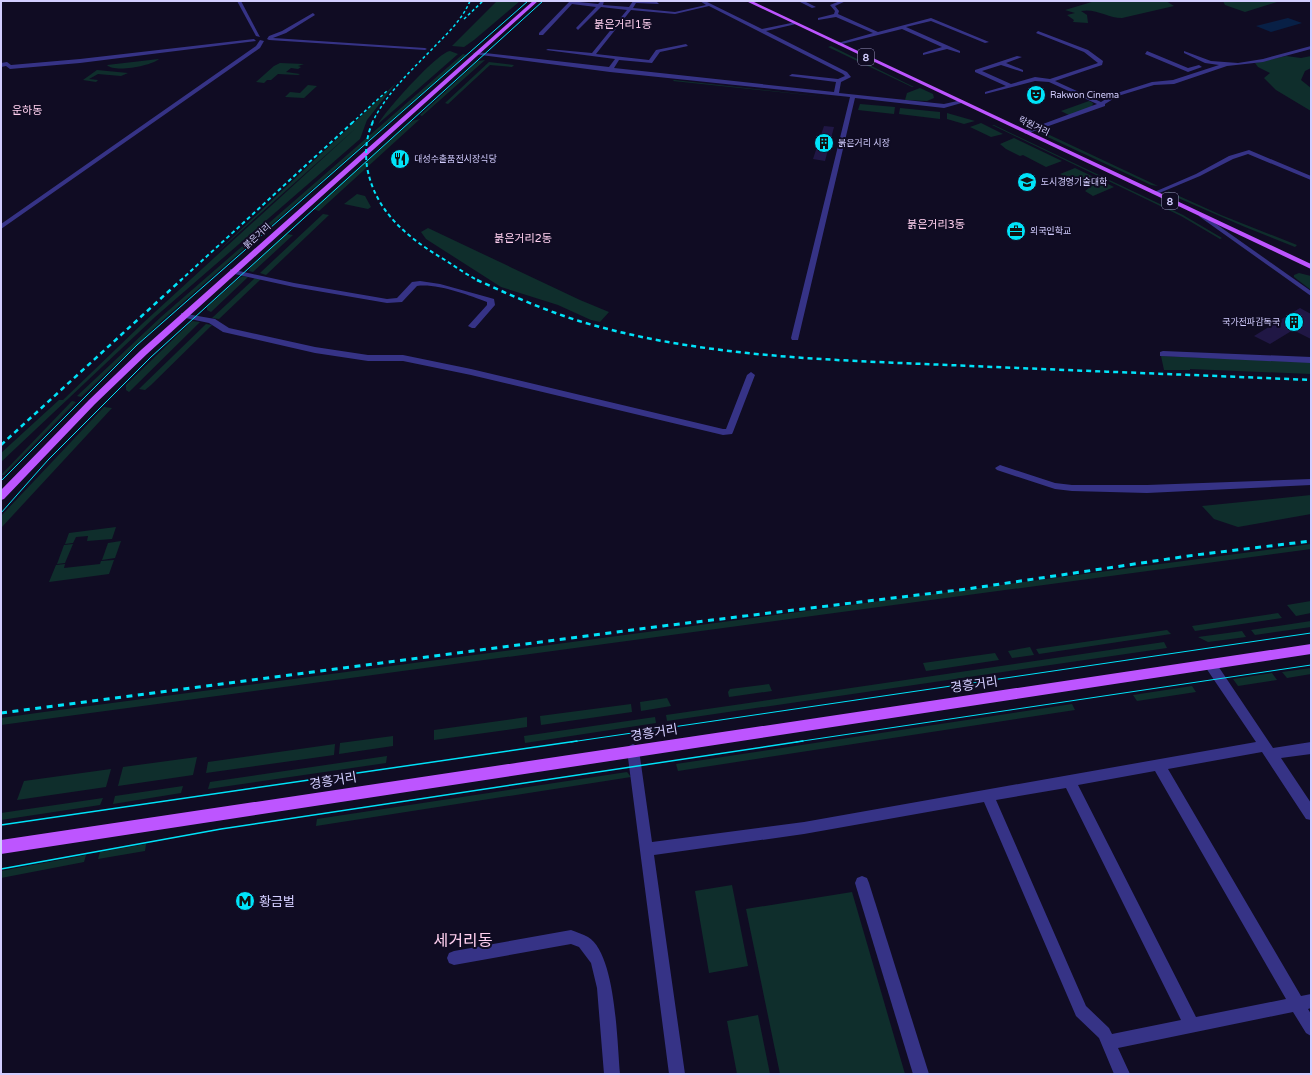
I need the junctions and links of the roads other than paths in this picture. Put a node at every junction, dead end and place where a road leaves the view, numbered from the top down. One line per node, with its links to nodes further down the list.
1 (239, 1): 27 (street)
2 (536, 1): 38 (main road, 붉은거리)
3 (604, 1): 13 (street)
4 (702, 1): 12 (street)
5 (748, 1): 19 (main road, 락원거리 / 8)
6 (800, 1): 14 (street)
7 (844, 1): 10 (street)
8 (572, 2): 13 (street); 24 (street)
9 (635, 2): 11 (street); 15 (street)
10 (835, 2): 17 (street)
11 (658, 4)
12 (710, 5): 15 (street); 22 (street)
13 (599, 6): 15 (street); 21 (street)
14 (814, 7)
15 (629, 9): 40 (street)
16 (313, 14): 26 (street)
17 (836, 15): 18 (street); 25 (street)
18 (820, 19)
19 (794, 22): 22 (street); 30 (main road, 락원거리 / 8)
20 (902, 27): 25 (street); 28 (street); 32 (street)
21 (578, 29)
22 (761, 31): 50 (street)
23 (1038, 32): 51 (street)
24 (541, 34)
25 (879, 34): 30 (street)
26 (270, 38): 27 (street); 33 (street)
27 (258, 39): 45 (street); 62 (street)
28 (987, 42)
29 (686, 44): 42 (street)
30 (840, 44): 56 (main road, 락원거리 / 8)
31 (1311, 47): 46 (street)
32 (947, 48): 35 (street); 39 (street)
33 (425, 49)
34 (548, 50): 40 (street)
35 (958, 52)
36 (1186, 52): 44 (street)
37 (1147, 53): 44 (street)
38 (476, 54): 47 (street); 64 (main road, 붉은거리)
39 (925, 54)
40 (593, 55): 42 (street)
41 (1019, 57): 43 (street)
42 (618, 58): 47 (street)
43 (1002, 62): 48 (street); 52 (street)
44 (1212, 63): 46 (street)
45 (1, 65)
46 (1225, 65): 57 (street)
47 (610, 70): 54 (street)
48 (1021, 71)
49 (792, 76): 50 (street)
50 (839, 81): 54 (street)
51 (1050, 81): 52 (street); 57 (street)
52 (1009, 85): 53 (street)
53 (987, 93)
54 (836, 95): 55 (street)
55 (853, 97): 56 (street); 68 (street)
56 (962, 102): 58 (main road, 락원거리 / 8)
57 (1103, 105): 58 (street)
58 (1026, 132): 60 (main road, 락원거리 / 8)
59 (1311, 178): 60 (street)
60 (1155, 193): 61 (main road, 락원거리 / 8)
61 (1202, 216): 63 (main road, 락원거리 / 8); 65 (street)
62 (1, 226)
63 (1311, 267)
64 (233, 271): 66 (main road, 붉은거리); 67 (street)
65 (1311, 294)
66 (184, 315): 71 (street); 74 (main road, 붉은거리)
67 (472, 326)
68 (795, 338)
69 (1163, 354): 70 (street)
70 (1311, 360)
71 (752, 375)
72 (1000, 468): 73 (street)
73 (1311, 482)
74 (1, 496)
75 (1311, 649): 76 (main road, 경흥거리)
76 (1210, 664): 78 (main road, 경흥거리); 79 (street)
77 (1311, 748): 79 (street)
78 (633, 750): 84 (main road, 경흥거리); 85 (street)
79 (1267, 750): 80 (street); 83 (street)
80 (1158, 764): 81 (street); 88 (street)
81 (1069, 781): 82 (street); 89 (street)
82 (987, 795): 85 (street); 91 (street)
83 (1311, 814)
84 (1, 847)
85 (646, 849): 93 (street)
86 (862, 883): 94 (street)
87 (454, 958): 92 (street)
88 (1304, 1003): 89 (street); 90 (street)
89 (1192, 1025): 91 (street)
90 (1311, 1028)
91 (1108, 1042): 95 (street)
92 (612, 1074)
93 (677, 1074)
94 (921, 1074)
95 (1122, 1074)

